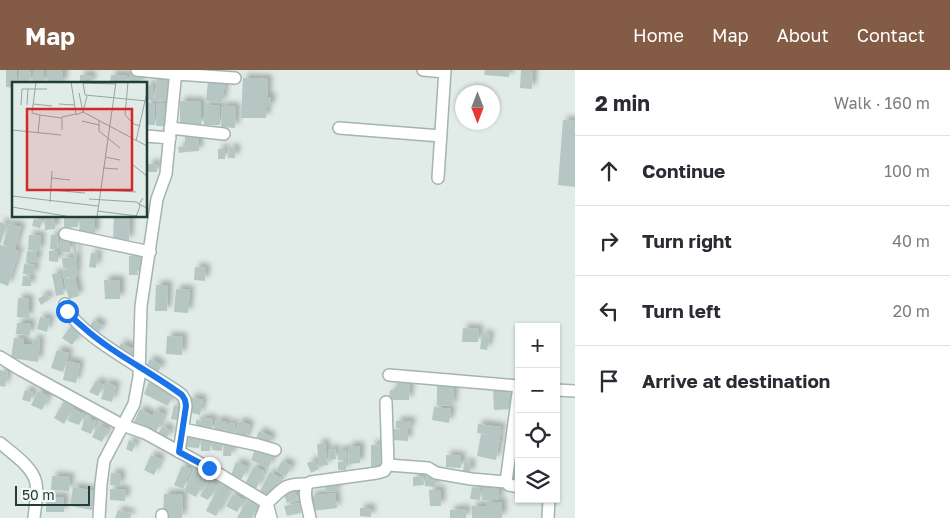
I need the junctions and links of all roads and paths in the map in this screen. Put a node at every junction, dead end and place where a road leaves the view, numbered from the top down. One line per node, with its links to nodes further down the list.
1 (137, 70): 4 (street)
2 (423, 70): 3 (street)
3 (445, 71): 10 (street)
4 (176, 72): 5 (street); 7 (street)
5 (235, 78)
6 (339, 128): 10 (street)
7 (170, 133): 8 (street); 9 (street); 13 (street)
8 (224, 134)
9 (148, 136)
10 (441, 136): 11 (street)
11 (438, 178)
12 (148, 194): 13 (street)
13 (159, 195): 15 (street)
14 (65, 234): 15 (street)
15 (150, 252): 18 (street)
16 (65, 304): 18 (street)
17 (0, 357): 25 (street)
18 (139, 367): 25 (street); 26 (street)
19 (389, 374): 20 (street)
20 (515, 386)
21 (560, 390): 22 (street)
22 (575, 391)
23 (386, 402): 30 (street)
24 (515, 413): 31 (street)
25 (122, 425): 29 (street); 37 (street)
26 (182, 428): 28 (street); 29 (street)
27 (0, 442): 36 (street)
28 (275, 450)
29 (179, 452): 34 (street)
30 (388, 465): 31 (street); 32 (street)
31 (506, 482): 33 (street)
32 (307, 484): 34 (street); 40 (street)
33 (515, 486)
34 (267, 503): 38 (street); 39 (street)
35 (549, 503): 41 (street)
36 (34, 518)
37 (99, 518)
38 (261, 518)
39 (271, 518)
40 (310, 518)
41 (548, 518)

